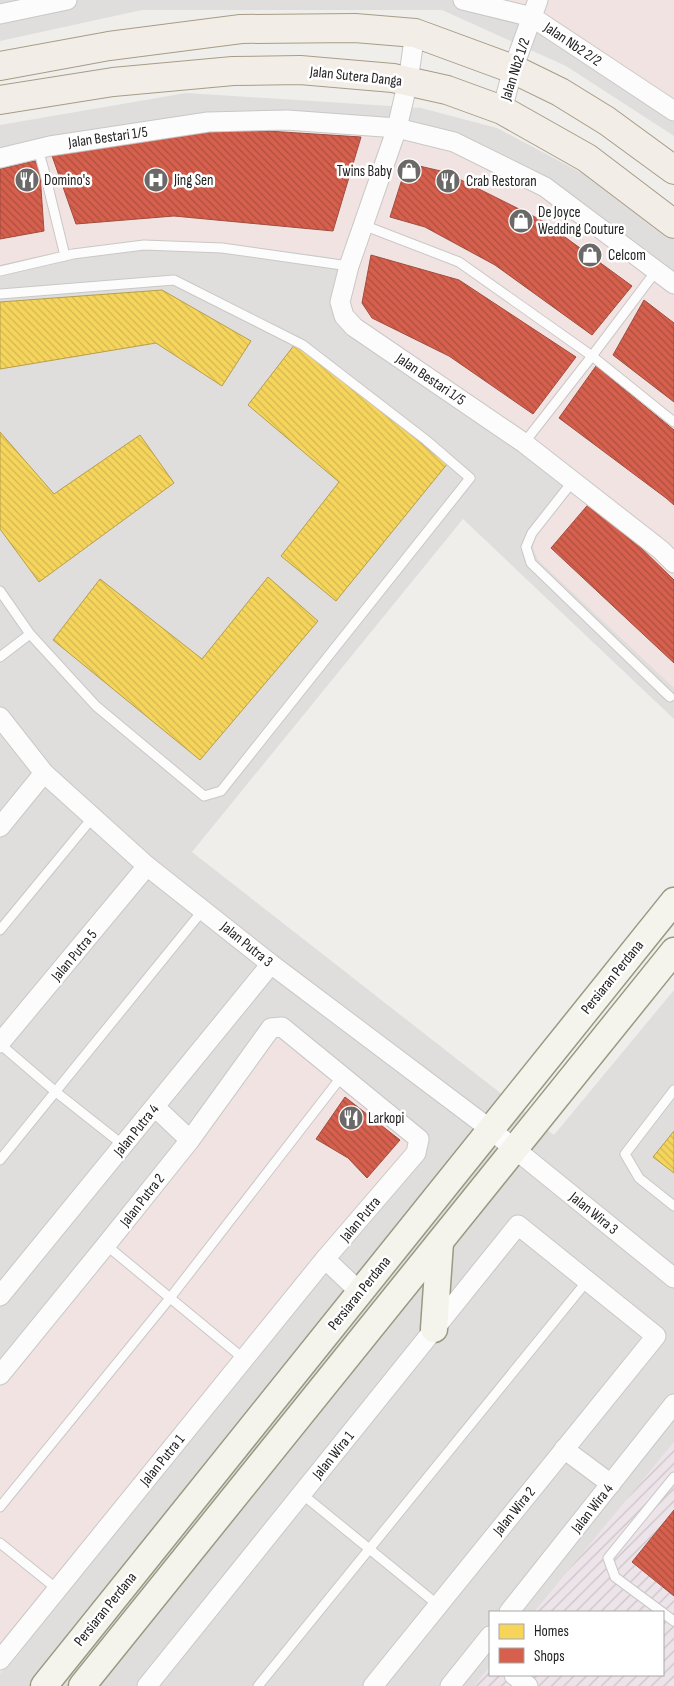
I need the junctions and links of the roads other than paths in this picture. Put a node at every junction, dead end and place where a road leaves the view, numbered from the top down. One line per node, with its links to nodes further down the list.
1 (463, 0): 3 (street, Jalan Nb2 2/2)
2 (59, 1): 4 (street)
3 (535, 8): 7 (street, Jalan Nb2 1/2); 11 (street, Jalan Nb2 2/2)
4 (0, 14)
5 (415, 33): 6 (main road); 7 (main road); 8 (street)
6 (0, 66)
7 (514, 69): 10 (street, Jalan Nb2 1/2); 15 (main road)
8 (408, 81): 9 (main road, Jalan Sutera Danga); 10 (main road, Jalan Sutera Danga); 12 (street)
9 (0, 100)
10 (502, 110): 16 (main road, Jalan Sutera Danga)
11 (674, 111)
12 (397, 128): 13 (street, Jalan Bestari 1/5); 17 (street, Jalan Bestari 1/5); 21 (street, Jalan Bestari 1/5)
13 (38, 149): 14 (street, Jalan Bestari 1/5); 18 (lane)
14 (0, 158)
15 (674, 169)
16 (674, 224)
17 (363, 226): 19 (street, Jalan Bestari 1/5); 24 (lane)
18 (65, 256): 19 (lane); 20 (lane)
19 (349, 266): 26 (street, Jalan Bestari 1/5)
20 (0, 271)
21 (656, 271): 22 (street, Jalan Bestari 1/5); 24 (lane)
22 (674, 284)
23 (0, 294): 30 (lane)
24 (592, 356): 25 (lane); 26 (lane)
25 (674, 422)
26 (524, 443): 27 (street, Jalan Bestari 1/5)
27 (573, 482): 28 (street, Jalan Bestari 1/5); 32 (lane)
28 (674, 563)
29 (0, 591): 30 (lane)
30 (30, 634): 31 (lane)
31 (0, 657)
32 (670, 696)
33 (0, 717): 34 (street, Jalan Putra 3)
34 (44, 773): 35 (street, Jalan Putra 3); 36 (street)
35 (93, 817): 37 (street, Jalan Putra 3); 40 (lane)
36 (0, 826)
37 (148, 866): 39 (street, Jalan Putra 3); 43 (street, Jalan Putra 5)
38 (674, 900): 48 (main road, Persiaran Perdana)
39 (204, 910): 42 (street, Jalan Putra 3); 46 (lane)
40 (0, 930)
41 (674, 951): 51 (main road, Persiaran Perdana)
42 (271, 964): 47 (street, Jalan Putra 4); 48 (street, Jalan Putra 3)
43 (0, 1044): 46 (lane)
44 (342, 1076): 49 (street, Jalan Putra 2); 56 (street, Jalan Putra); 61 (lane)
45 (674, 1090): 53 (lane)
46 (56, 1092): 50 (lane); 52 (lane)
47 (155, 1106): 49 (street); 50 (street, Jalan Putra 4)
48 (490, 1129): 51 (street, Jalan Putra 3); 59 (main road, Persiaran Perdana)
49 (190, 1140): 55 (street, Jalan Putra 2)
50 (123, 1145): 60 (street, Jalan Putra 4)
51 (515, 1149): 54 (main road, Persiaran Perdana); 57 (street, Jalan Wira 3)
52 (0, 1160)
53 (674, 1206)
54 (440, 1242): 62 (main road); 81 (main road, Persiaran Perdana)
55 (106, 1245): 61 (lane); 64 (street, Jalan Putra 2)
56 (325, 1259): 59 (street); 63 (street, Jalan Putra 1)
57 (674, 1278)
58 (587, 1281): 62 (street, Jalan Wira 1); 66 (street, Jalan Wira 2); 72 (lane)
59 (360, 1292): 80 (main road, Persiaran Perdana)
60 (0, 1296)
61 (170, 1298): 63 (lane); 70 (lane)
62 (434, 1329): 69 (street, Jalan Wira 1)
63 (244, 1359): 73 (street, Jalan Putra 1)
64 (0, 1375)
65 (673, 1409): 68 (street, Jalan Wira 4)
66 (564, 1449): 68 (street); 74 (street, Jalan Wira 2)
67 (674, 1476): 76 (lane)
68 (611, 1484): 75 (street, Jalan Wira 4)
69 (302, 1494): 72 (lane); 82 (street, Jalan Wira 1)
70 (0, 1507)
71 (0, 1543): 73 (lane)
72 (369, 1549): 74 (lane); 83 (lane)
73 (57, 1589): 78 (street, Jalan Putra 1)
74 (438, 1605): 84 (street, Jalan Wira 2)
75 (510, 1611)
76 (661, 1611)
77 (487, 1646): 85 (street)
78 (0, 1660)
79 (515, 1676): 86 (street)
80 (44, 1686)
81 (82, 1686)
82 (147, 1686)
83 (258, 1686)
84 (373, 1686)
85 (450, 1686)
86 (528, 1686)

